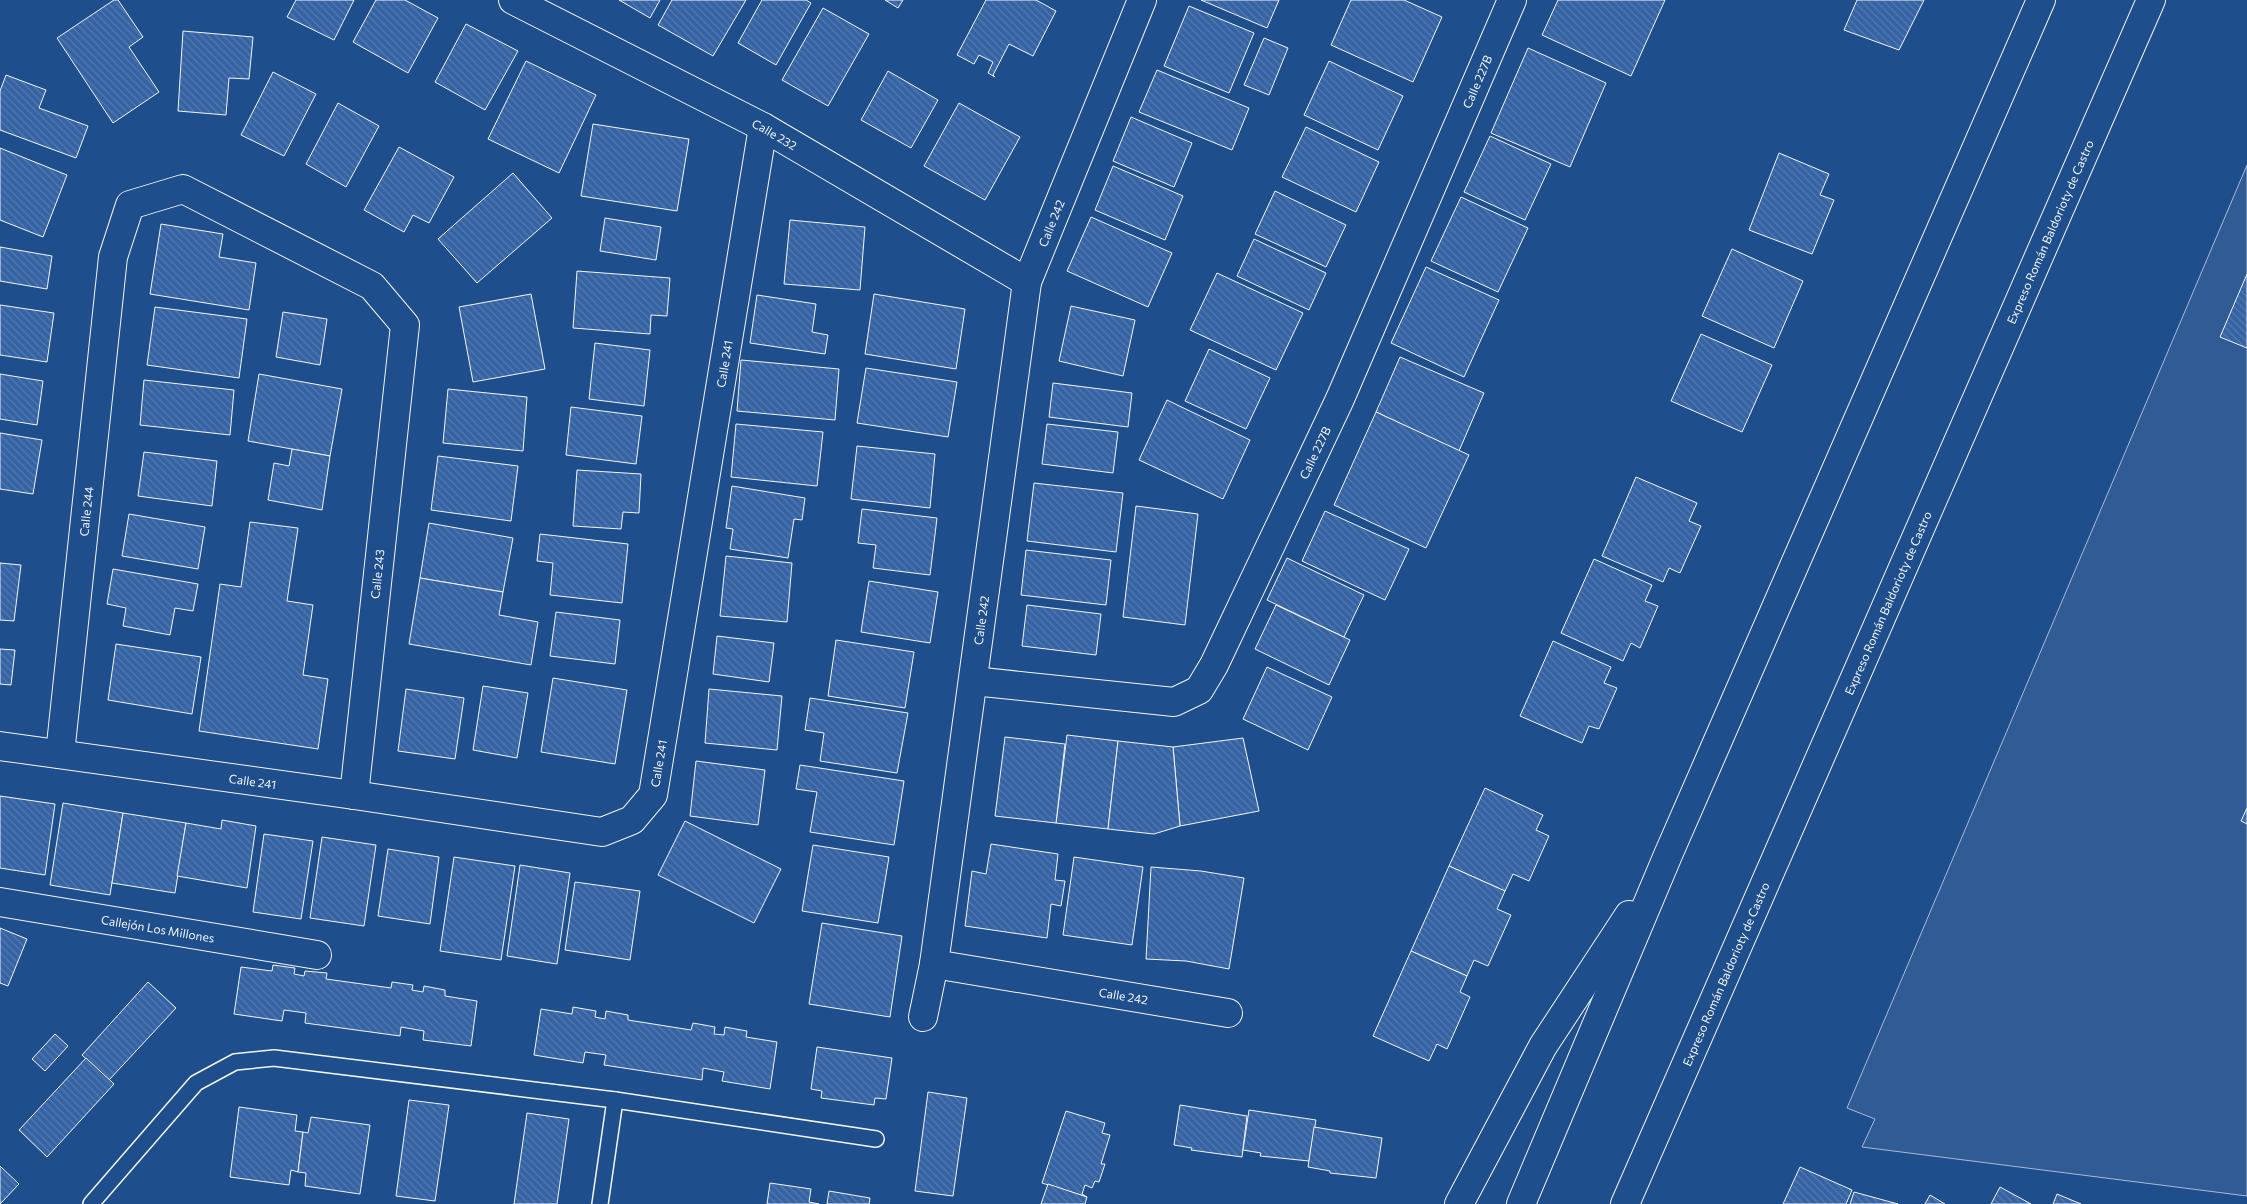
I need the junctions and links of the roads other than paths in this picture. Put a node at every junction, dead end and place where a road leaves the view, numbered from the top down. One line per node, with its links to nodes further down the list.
1 (513, 0): 6 (main road, Calle 232)
2 (1142, 0): 7 (main road, Calle 242)
3 (1512, 0): 9 (main road, Calle 227B)
4 (2041, 0): 13 (main road)
5 (2150, 0): 25 (main road, Expreso Román Baldorioty de Castro)
6 (763, 127): 7 (main road, Calle 232); 12 (main road, Calle 241)
7 (1027, 282): 9 (main road, Calle 242)
8 (401, 353): 11 (main road, Calle 244); 12 (main road, Calle 243)
9 (973, 681): 16 (main road, Calle 242)
10 (0, 746): 11 (main road, Calle 241)
11 (60, 754): 12 (main road, Calle 241)
12 (354, 795)
13 (1668, 855): 23 (main road); 24 (main road)
14 (0, 902): 15 (main road, Callejón Los Millones)
15 (317, 955)
16 (934, 964): 17 (main road, Calle 242); 18 (main road)
17 (1228, 1013)
18 (923, 1017)
19 (615, 1100): 20 (lane); 21 (lane); 22 (lane)
20 (876, 1138)
21 (91, 1204)
22 (600, 1204)
23 (1459, 1204)
24 (1520, 1204)
25 (1625, 1204)

